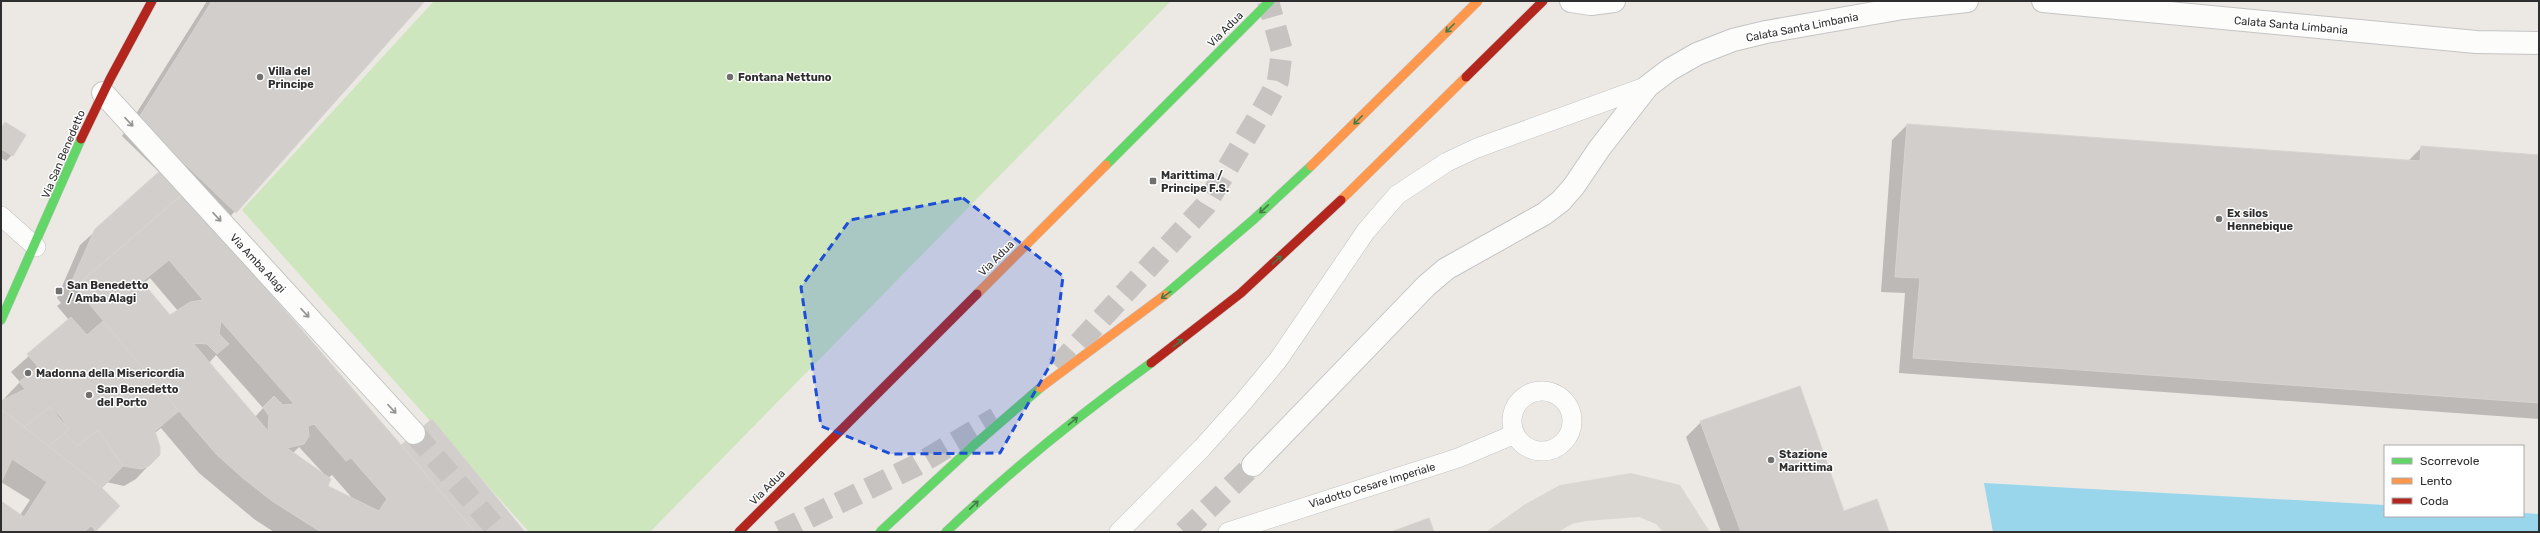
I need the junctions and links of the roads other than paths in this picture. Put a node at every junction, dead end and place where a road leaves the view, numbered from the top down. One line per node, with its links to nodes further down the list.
1 (152, 1): 11 (main road, Via San Benedetto)
2 (1270, 1): 18 (main road, Via Adua)
3 (1478, 1): 19 (main road, one-way to 19, bridge)
4 (1543, 1): 20 (main road, one-way to 4)
5 (1571, 1): 6 (street)
6 (1614, 1)
7 (1967, 1): 10 (street, Calata Santa Limbania)
8 (2043, 1): 9 (street, Calata Santa Limbania)
9 (2539, 43)
10 (1648, 86): 17 (street, Calata Santa Limbania); 21 (lane)
11 (102, 93): 13 (main road, Via San Benedetto); 15 (street, Via Amba Alagi, one-way to 15)
12 (1, 216): 13 (lane)
13 (36, 247): 14 (main road, Via San Benedetto)
14 (1, 320)
15 (414, 433)
16 (1515, 434): 16 (lane); 22 (lane, Viadotto Cesare Imperiale)
17 (1253, 465)
18 (739, 532)
19 (880, 532)
20 (946, 532)
21 (1119, 532)
22 (1228, 532)

